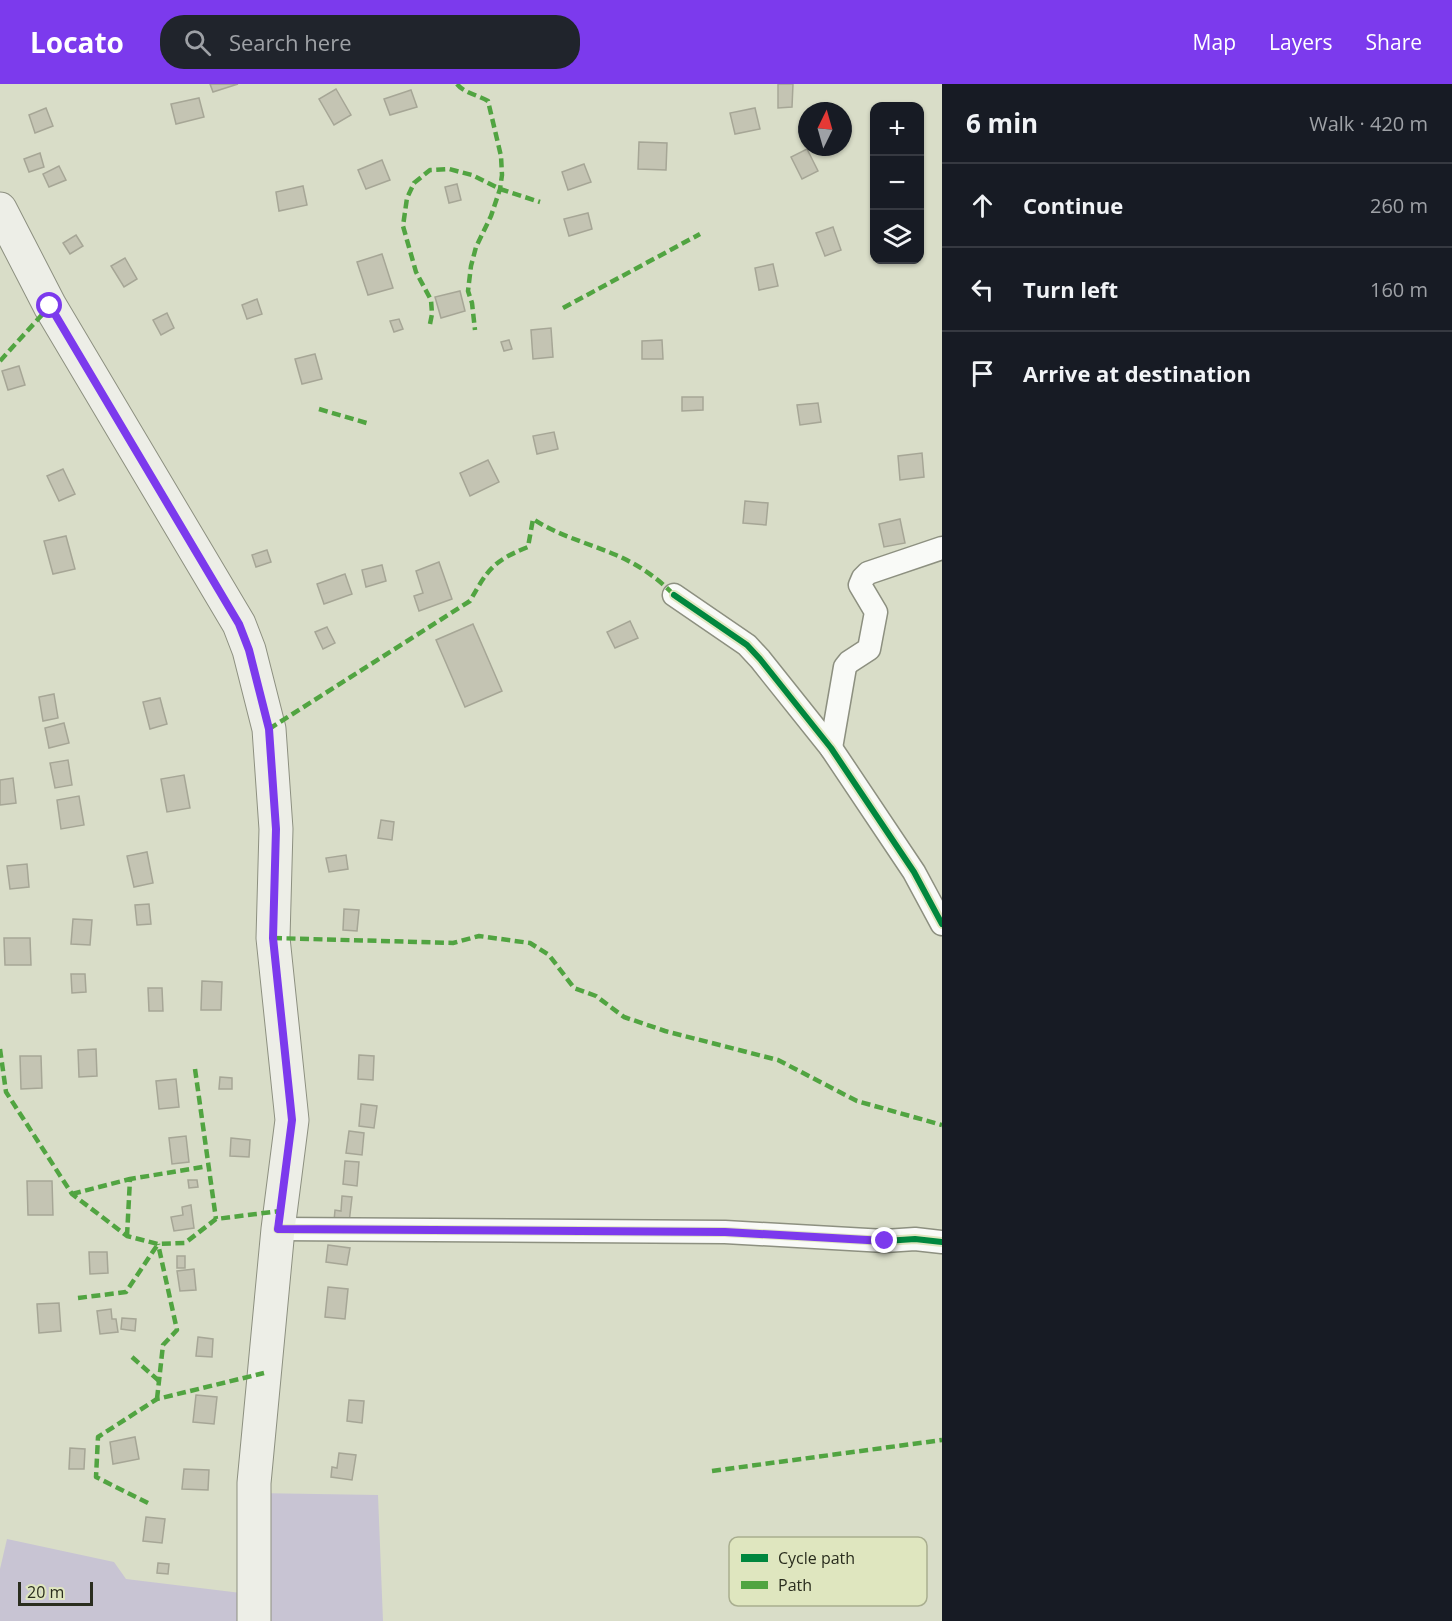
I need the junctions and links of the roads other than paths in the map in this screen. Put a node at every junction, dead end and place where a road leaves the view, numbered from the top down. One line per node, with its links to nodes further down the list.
1 (0, 210): 6 (main road)
2 (942, 548): 4 (street)
3 (674, 595): 4 (street)
4 (831, 748): 5 (street)
5 (942, 924)
6 (278, 1229): 7 (street); 8 (main road)
7 (942, 1242)
8 (254, 1621)

